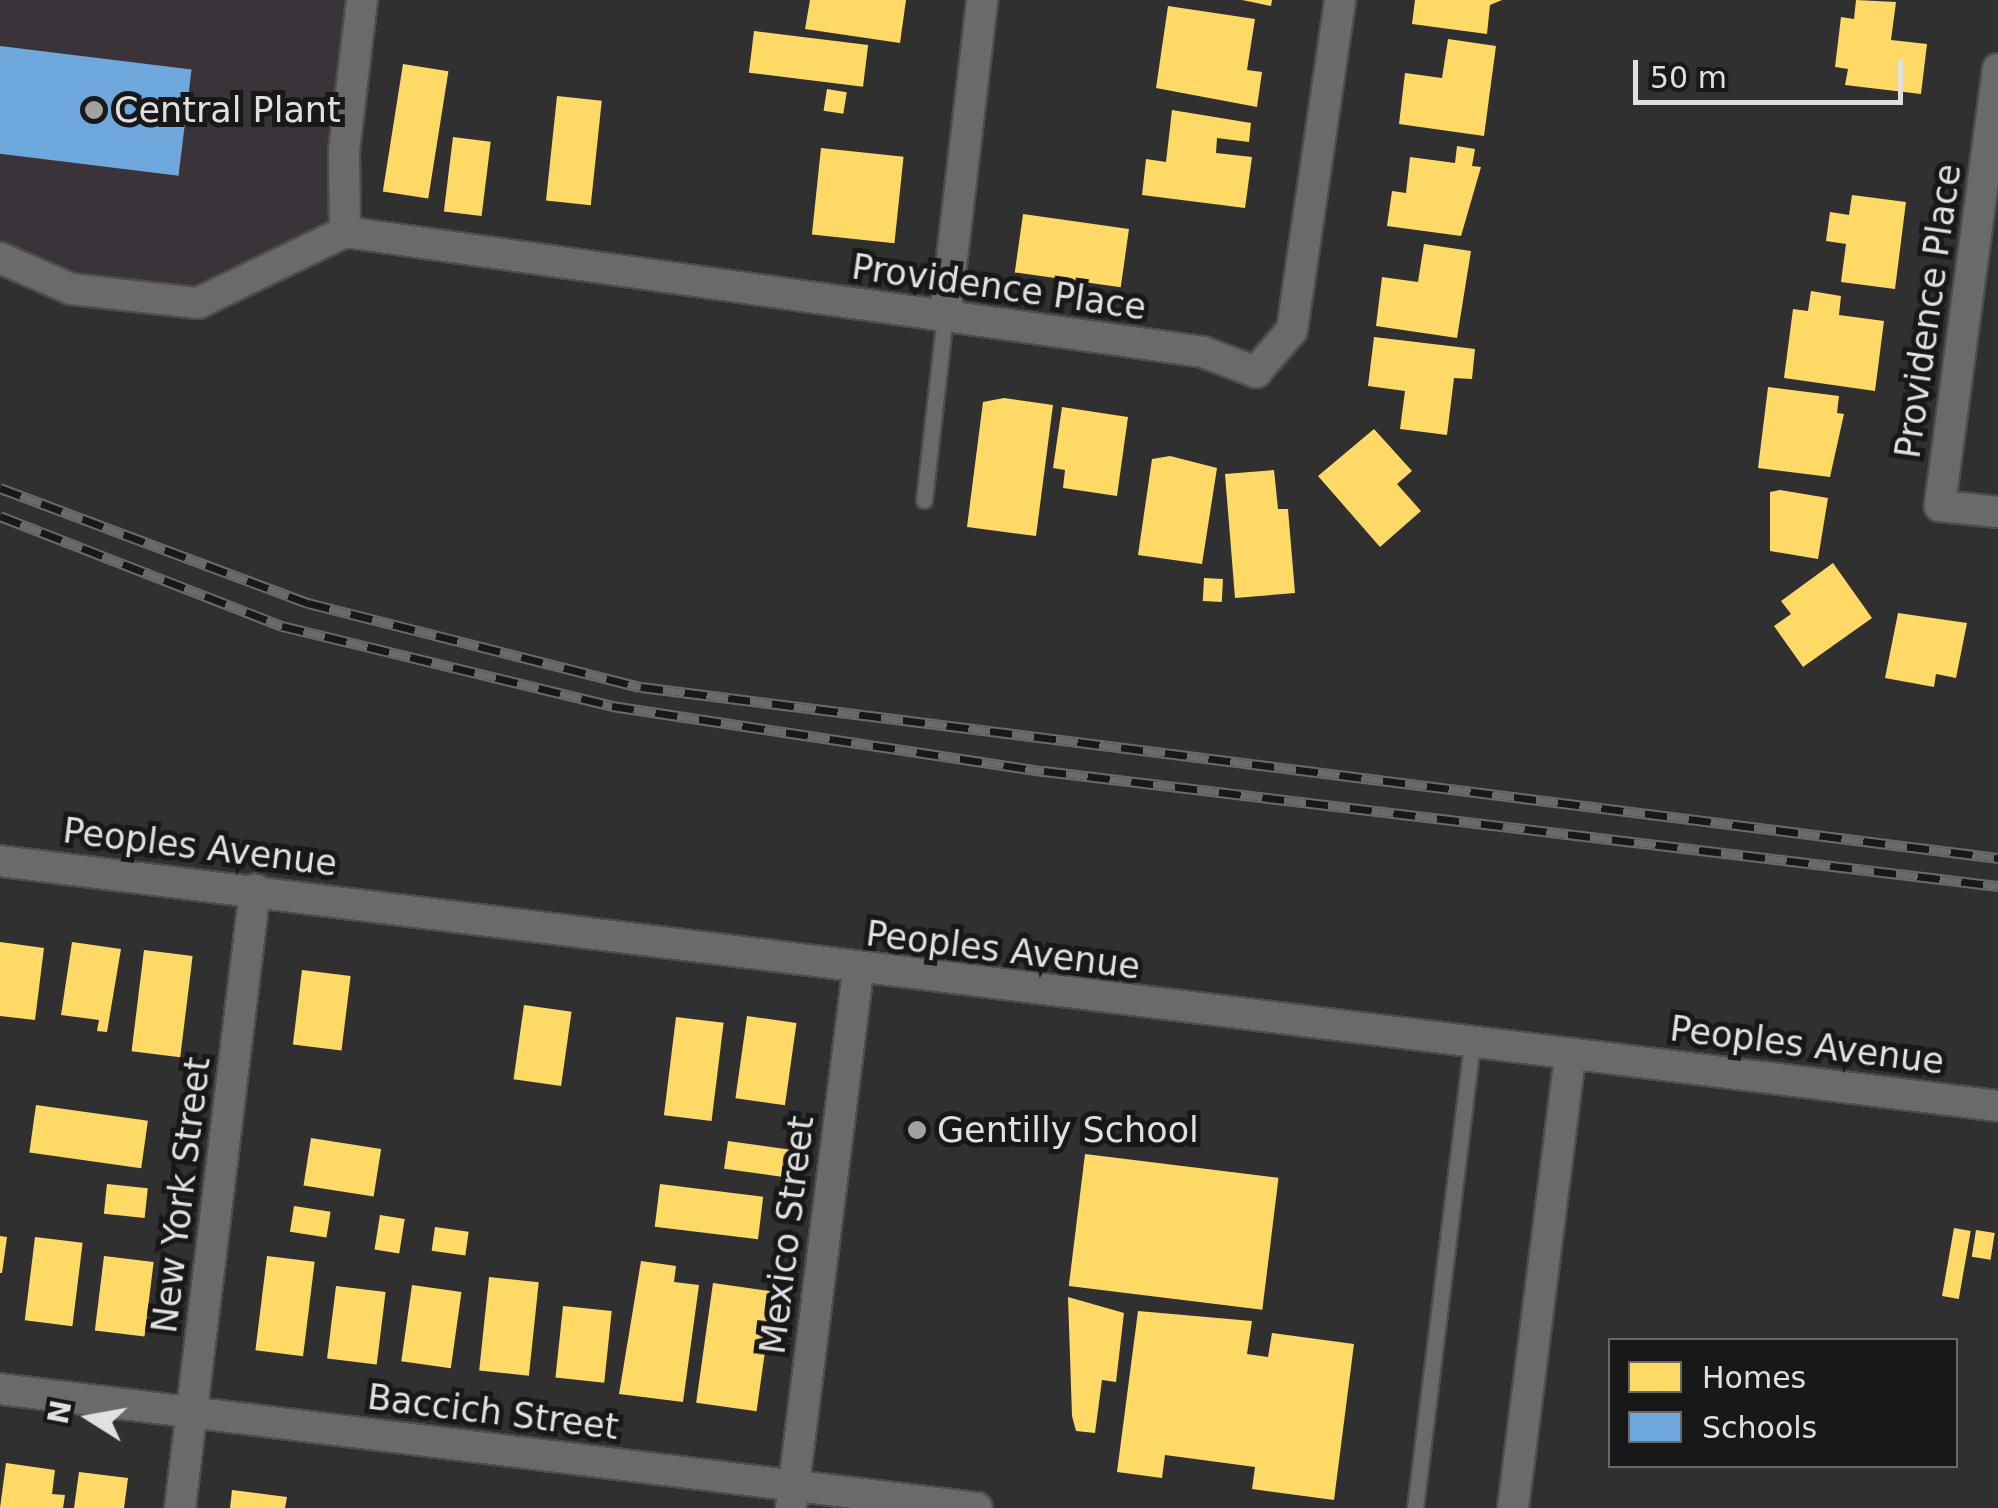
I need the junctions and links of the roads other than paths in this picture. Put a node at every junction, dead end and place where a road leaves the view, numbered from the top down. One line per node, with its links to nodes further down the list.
1 (362, 0): 5 (street)
2 (982, 0): 7 (street)
3 (1340, 0): 7 (street, Providence Place)
4 (1998, 68): 9 (street, Providence Place)
5 (345, 232): 6 (street); 7 (street, Providence Place)
6 (0, 258)
7 (945, 317): 8 (lane)
8 (924, 500)
9 (1998, 512)
10 (0, 860): 11 (street, Peoples Avenue)
11 (255, 890): 12 (street, Peoples Avenue); 17 (street, New York Street)
12 (858, 971): 13 (street, Peoples Avenue); 18 (street, Mexico Street)
13 (1472, 1043): 14 (street, Peoples Avenue); 21 (lane)
14 (1570, 1054): 15 (street, Peoples Avenue); 22 (street)
15 (1998, 1106)
16 (0, 1389): 17 (street, Baccich Street)
17 (193, 1414): 18 (street, Baccich Street); 19 (street, New York Street)
18 (792, 1497): 20 (street, Baccich Street)
19 (180, 1508)
20 (977, 1508)
21 (1414, 1508)
22 (1513, 1508)

